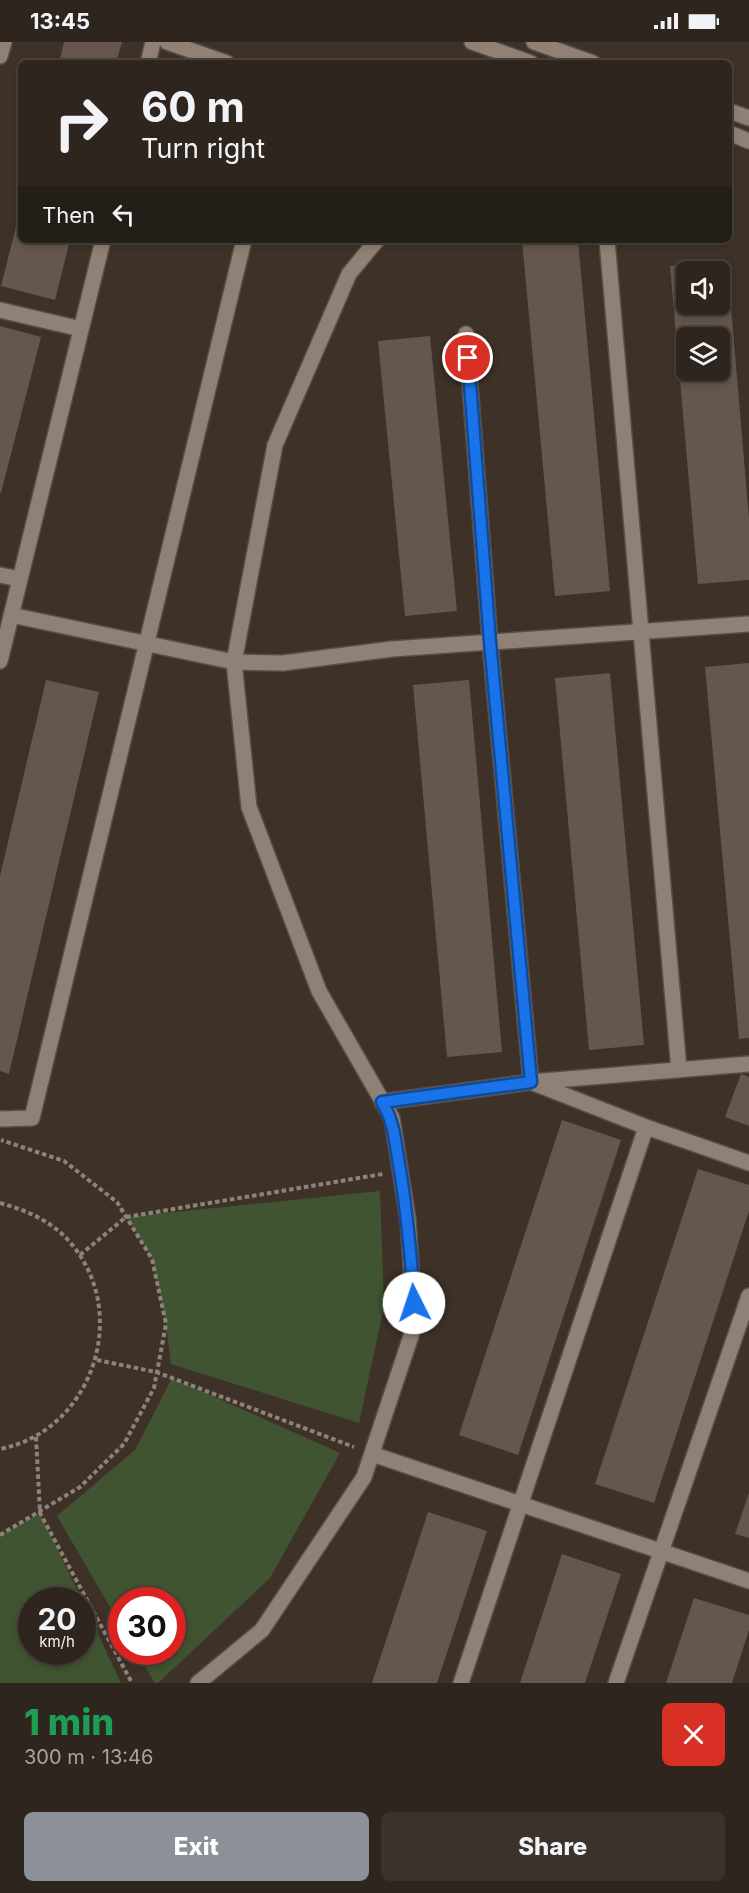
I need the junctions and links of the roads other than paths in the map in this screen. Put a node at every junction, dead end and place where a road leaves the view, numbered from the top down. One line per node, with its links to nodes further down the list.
1 (4, 42): 6 (street)
2 (153, 42): 7 (street)
3 (167, 42): 8 (street)
4 (472, 42): 9 (street)
5 (536, 43): 10 (street); 11 (street)
6 (0, 56)
7 (149, 60)
8 (218, 60)
9 (521, 60)
10 (527, 60)
11 (584, 60)
12 (732, 112): 13 (street)
13 (749, 118)
14 (732, 134): 15 (street)
15 (749, 141)
16 (102, 243): 21 (street)
17 (243, 243): 29 (street)
18 (375, 243): 31 (street)
19 (607, 243): 27 (street)
20 (0, 310): 21 (street)
21 (81, 329): 24 (street)
22 (466, 334): 28 (street)
23 (0, 575): 24 (street)
24 (20, 579): 25 (street)
25 (11, 615): 29 (street); 30 (street)
26 (749, 624): 27 (street)
27 (642, 632): 28 (street); 33 (street)
28 (490, 642): 31 (street); 34 (street)
29 (145, 644): 31 (street); 36 (street)
30 (1, 654)
31 (234, 662): 35 (street)
32 (749, 1064): 33 (street)
33 (679, 1070): 34 (street)
34 (531, 1082): 35 (street); 37 (street)
35 (382, 1102): 40 (street)
36 (0, 1119)
37 (646, 1127): 38 (street); 41 (street)
38 (749, 1162)
39 (749, 1296): 42 (street)
40 (372, 1454): 41 (street); 44 (street)
41 (521, 1503): 42 (street); 45 (street)
42 (662, 1551): 43 (street); 46 (street)
43 (749, 1581)
44 (198, 1683)
45 (461, 1683)
46 (616, 1683)

